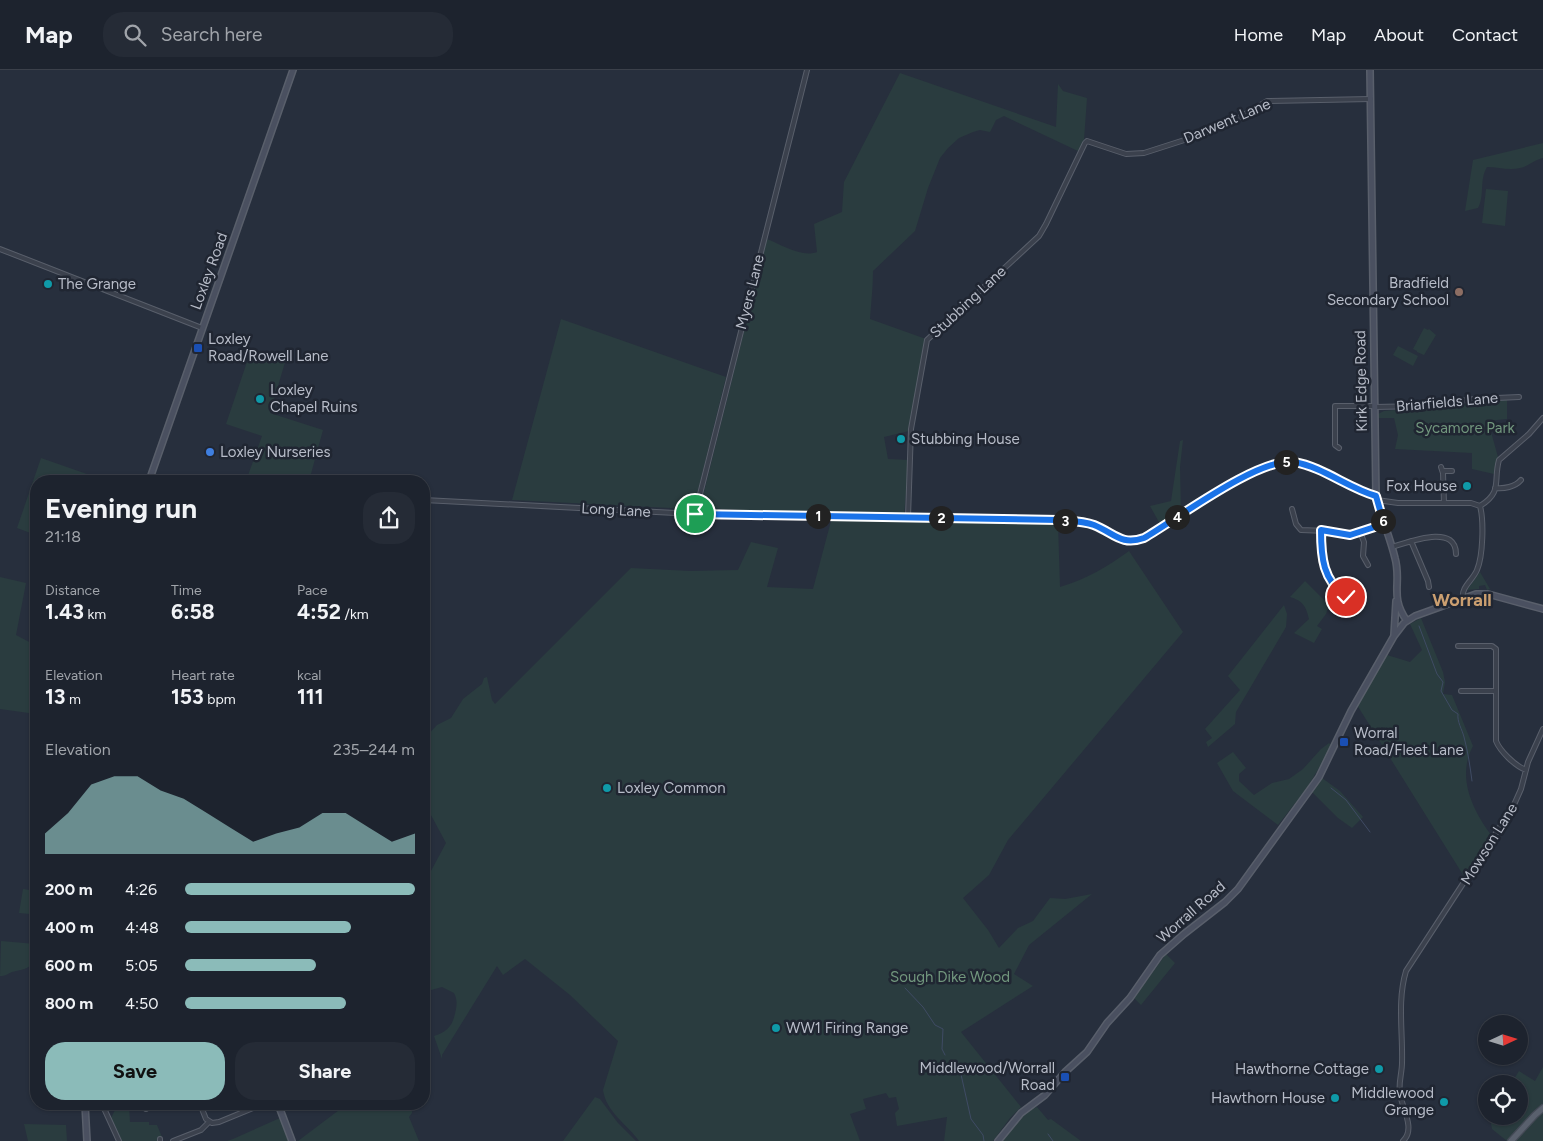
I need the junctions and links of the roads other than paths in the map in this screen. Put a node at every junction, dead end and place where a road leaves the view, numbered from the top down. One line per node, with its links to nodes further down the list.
1 (293, 70): 7 (street, Loxley Road)
2 (807, 70): 21 (street, Myers Lane)
3 (1370, 70): 4 (street, Kirk Edge Road)
4 (1371, 99): 5 (street, Darwent Lane); 9 (street, Kirk Edge Road)
5 (1087, 141): 22 (street, Stubbing Lane)
6 (0, 249): 7 (street)
7 (202, 328): 13 (street, Loxley Road)
8 (1519, 397): 9 (street, Briarfields Lane)
9 (1374, 406): 11 (street, Briarfields Lane); 16 (street, Kirk Edge Road)
10 (1543, 418): 15 (street)
11 (1339, 448)
12 (1452, 470): 18 (street)
13 (150, 475)
14 (1521, 480): 15 (street)
15 (1495, 488): 19 (street)
16 (1376, 498): 18 (street, Long Lane); 22 (street, Long Lane); 23 (street, Kirk Edge Road)
17 (430, 500): 21 (street, Long Lane)
18 (1444, 503): 19 (street, Long Lane)
19 (1480, 506): 31 (street)
20 (1292, 509): 24 (street)
21 (695, 514): 22 (street, Long Lane)
22 (908, 517)
23 (1384, 524): 25 (street); 27 (street, Kirk Edge Road)
24 (1321, 530): 25 (street); 33 (street)
25 (1360, 532): 29 (street)
26 (1412, 541): 27 (street); 28 (street); 30 (street)
27 (1392, 547): 32 (street, Kirk Edge Road)
28 (1456, 554)
29 (1368, 565)
30 (1429, 587)
31 (1463, 598): 34 (street, Worrall Road); 35 (street, Worrall Road)
32 (1396, 599): 35 (street, Kirk Edge Road); 36 (street, Kirk Edge Road)
33 (1360, 602)
34 (1543, 609)
35 (1407, 621): 36 (street, Worrall Road)
36 (1394, 636): 55 (street, Worrall Road)
37 (1458, 646): 39 (street)
38 (1461, 691): 39 (street)
39 (1496, 691): 42 (street)
40 (1543, 729): 41 (street, Mowson Lane)
41 (1541, 740): 42 (street, Mowson Lane)
42 (1526, 770): 56 (street, Mowson Lane)
43 (1543, 1108): 57 (main road)
44 (85, 1110): 51 (street)
45 (105, 1110): 52 (street)
46 (203, 1110): 50 (street)
47 (247, 1110): 49 (street)
48 (280, 1110): 54 (street)
49 (242, 1112): 50 (street)
50 (208, 1122): 53 (street)
51 (87, 1141)
52 (119, 1141)
53 (172, 1141)
54 (292, 1141)
55 (998, 1141)
56 (1403, 1141)
57 (1511, 1141)

